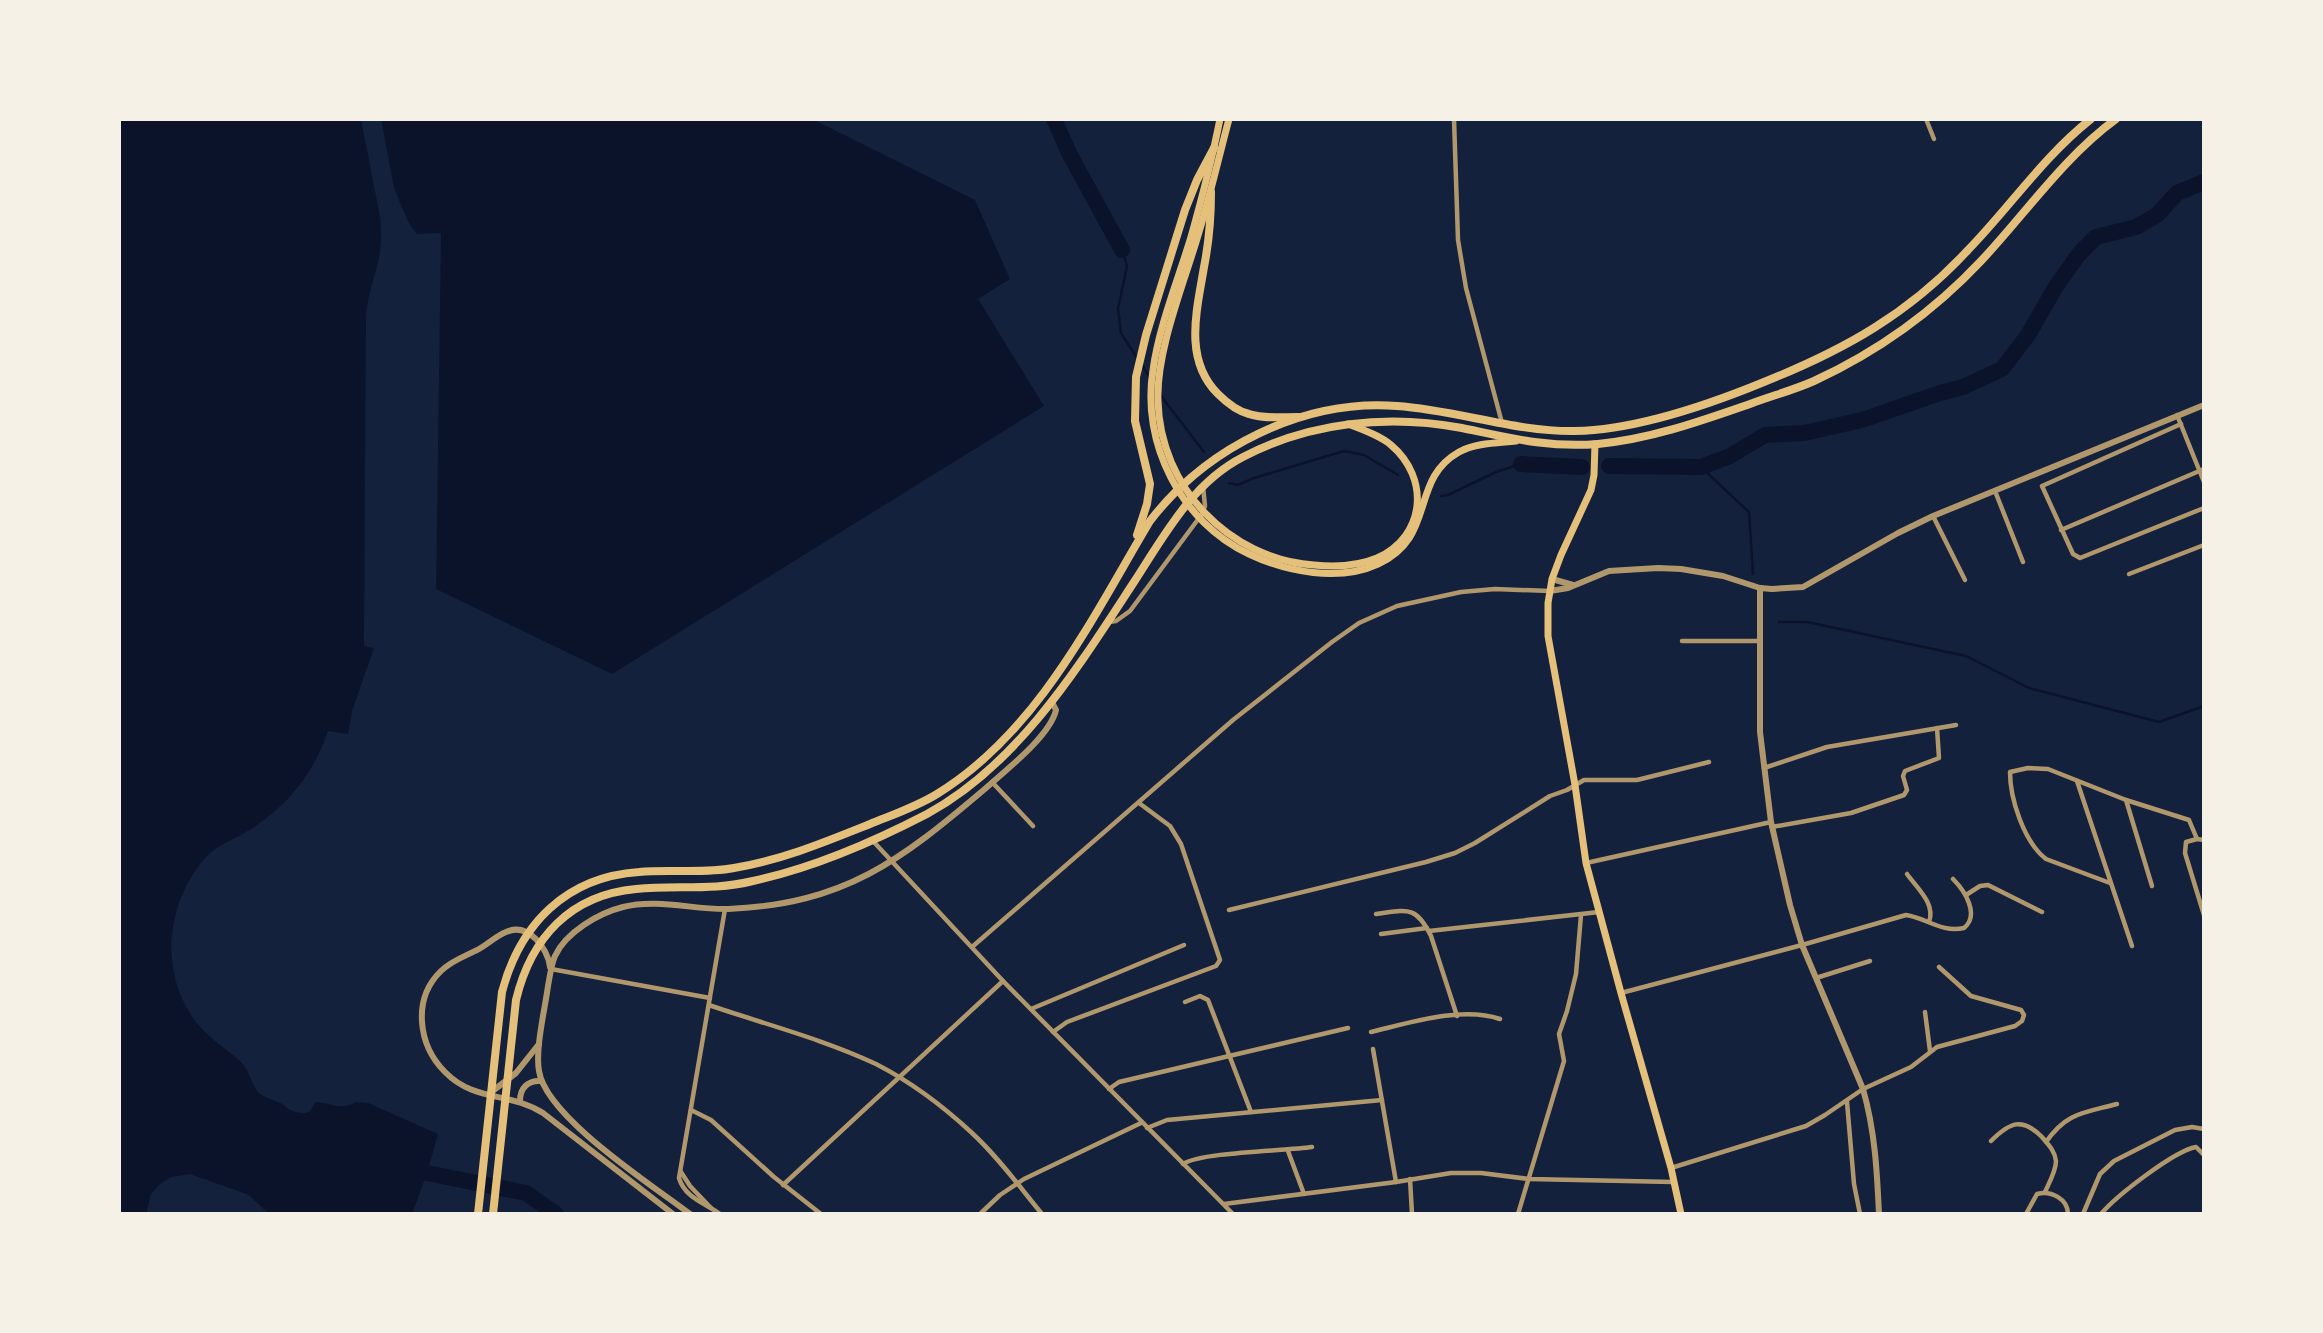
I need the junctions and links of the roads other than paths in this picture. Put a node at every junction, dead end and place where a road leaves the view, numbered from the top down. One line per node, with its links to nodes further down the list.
1 (1220, 119): 8 (main road)
2 (1228, 119): 9 (main road)
3 (1454, 119): 15 (street)
4 (1926, 119): 7 (street)
5 (2091, 119): 15 (highway)
6 (2116, 119): 18 (highway)
7 (1934, 139)
8 (1214, 148): 10 (main road); 27 (highway)
9 (1211, 192): 10 (main road); 13 (highway)
10 (1168, 324): 29 (main road)
11 (2204, 405): 12 (street)
12 (2177, 414): 16 (street); 22 (street)
13 (1304, 417): 15 (highway); 27 (highway)
14 (1348, 424): 17 (highway); 21 (highway); 29 (main road)
15 (1502, 424)
16 (2181, 424): 19 (street); 25 (street)
17 (1517, 441): 18 (highway); 29 (main road)
18 (1595, 444): 31 (main road)
19 (2202, 470): 20 (street); 25 (street)
20 (2204, 482)
21 (1203, 486): 36 (highway); 36 (street)
22 (1996, 491): 24 (street); 28 (street)
23 (2204, 508): 25 (street)
24 (1934, 516): 32 (street); 34 (street)
25 (2061, 530)
26 (2204, 545): 30 (street)
27 (1132, 551): 128 (highway)
28 (2023, 562)
29 (1338, 569)
30 (2129, 574)
31 (1552, 579): 33 (street); 35 (main road)
32 (1965, 580)
33 (1573, 585): 34 (street); 35 (street)
34 (1760, 588): 38 (street)
35 (1550, 591): 46 (main road); 48 (street)
36 (1108, 622): 39 (highway)
37 (1682, 641): 38 (street)
38 (1760, 641): 43 (street)
39 (1052, 702): 45 (street); 53 (highway)
40 (1956, 725): 41 (street)
41 (1937, 729): 43 (street); 49 (street)
42 (1709, 762): 46 (street)
43 (1764, 769): 49 (street)
44 (2077, 780): 47 (street); 58 (street); 58 (street)
45 (992, 782): 50 (street); 54 (street)
46 (1575, 785): 55 (main road); 62 (street)
47 (2126, 800): 51 (street); 59 (street)
48 (1139, 803): 74 (street); 90 (street)
49 (1771, 824): 55 (street); 72 (street)
50 (1033, 826)
51 (2197, 839): 52 (street); 67 (street)
52 (2204, 839)
53 (872, 840): 54 (street); 129 (highway)
54 (892, 862): 61 (street); 74 (street)
55 (1586, 863): 63 (main road)
56 (1907, 874): 68 (street)
57 (1953, 879): 60 (street)
58 (2110, 883): 73 (street)
59 (2152, 886)
60 (1966, 895): 64 (street); 68 (street)
61 (725, 909): 77 (street); 81 (street)
62 (1229, 910)
63 (1599, 912): 66 (street); 80 (main road)
64 (2042, 912)
65 (1376, 914): 69 (street)
66 (1581, 915): 69 (street); 117 (street)
67 (2204, 915)
68 (1929, 922): 72 (street)
69 (1428, 930): 70 (street); 86 (street)
70 (1381, 934)
71 (1184, 945): 84 (street)
72 (1802, 945): 78 (street); 80 (street)
73 (2132, 946)
74 (972, 947): 79 (street)
75 (1870, 961): 78 (street)
76 (1939, 967): 93 (street)
77 (551, 969): 81 (street); 91 (street); 99 (street)
78 (1816, 978): 97 (street)
79 (1003, 981): 84 (street); 95 (street)
80 (1620, 993): 115 (main road)
81 (710, 998): 83 (street)
82 (1185, 1002): 94 (street)
83 (709, 1005): 95 (street); 104 (street)
84 (1031, 1009): 90 (street)
85 (1925, 1012): 93 (street)
86 (1457, 1016): 87 (street); 89 (street)
87 (1500, 1019)
88 (1348, 1028): 94 (street)
89 (1371, 1031)
90 (1053, 1032): 98 (street)
91 (541, 1041): 96 (street); 99 (street)
92 (1373, 1049): 100 (street)
93 (1930, 1051): 97 (street)
94 (1230, 1056): 98 (street); 105 (street)
95 (899, 1077): 120 (street); 121 (street)
96 (541, 1081): 101 (street); 124 (street)
97 (1863, 1089): 102 (street); 141 (street)
98 (1109, 1090): 106 (street)
99 (485, 1096): 101 (street)
100 (1382, 1100): 105 (street); 118 (street)
101 (520, 1101): 127 (street)
102 (1847, 1101): 115 (street); 140 (street)
103 (2117, 1104): 110 (street)
104 (691, 1110): 121 (street); 132 (street)
105 (1251, 1112): 107 (street)
106 (1141, 1123): 107 (street); 120 (street)
107 (1147, 1128): 114 (street)
108 (2204, 1129): 144 (street)
109 (1991, 1141): 110 (street)
110 (2046, 1142): 122 (street)
111 (1312, 1147): 112 (street)
112 (1288, 1150): 114 (street); 123 (street)
113 (2204, 1155): 145 (street)
114 (1183, 1164): 126 (street)
115 (1671, 1168): 119 (main road)
116 (1410, 1179): 117 (street); 118 (street); 137 (street)
117 (1529, 1179): 119 (street); 138 (street)
118 (1396, 1182): 123 (street)
119 (1674, 1182): 139 (main road)
120 (1016, 1183): 134 (street); 135 (street)
121 (783, 1185): 133 (street)
122 (2045, 1192): 142 (street); 143 (street)
123 (1304, 1194): 126 (street)
124 (668, 1197): 125 (street); 127 (street)
125 (676, 1203): 130 (street); 131 (street)
126 (1224, 1204): 136 (street)
127 (665, 1211): 130 (street)
128 (478, 1214)
129 (494, 1214)
130 (674, 1214)
131 (690, 1214)
132 (720, 1214)
133 (821, 1214)
134 (980, 1214)
135 (1042, 1214)
136 (1233, 1214)
137 (1412, 1214)
138 (1518, 1214)
139 (1681, 1214)
140 (1860, 1214)
141 (1879, 1214)
142 (2026, 1214)
143 (2068, 1214)
144 (2083, 1214)
145 (2101, 1214)

